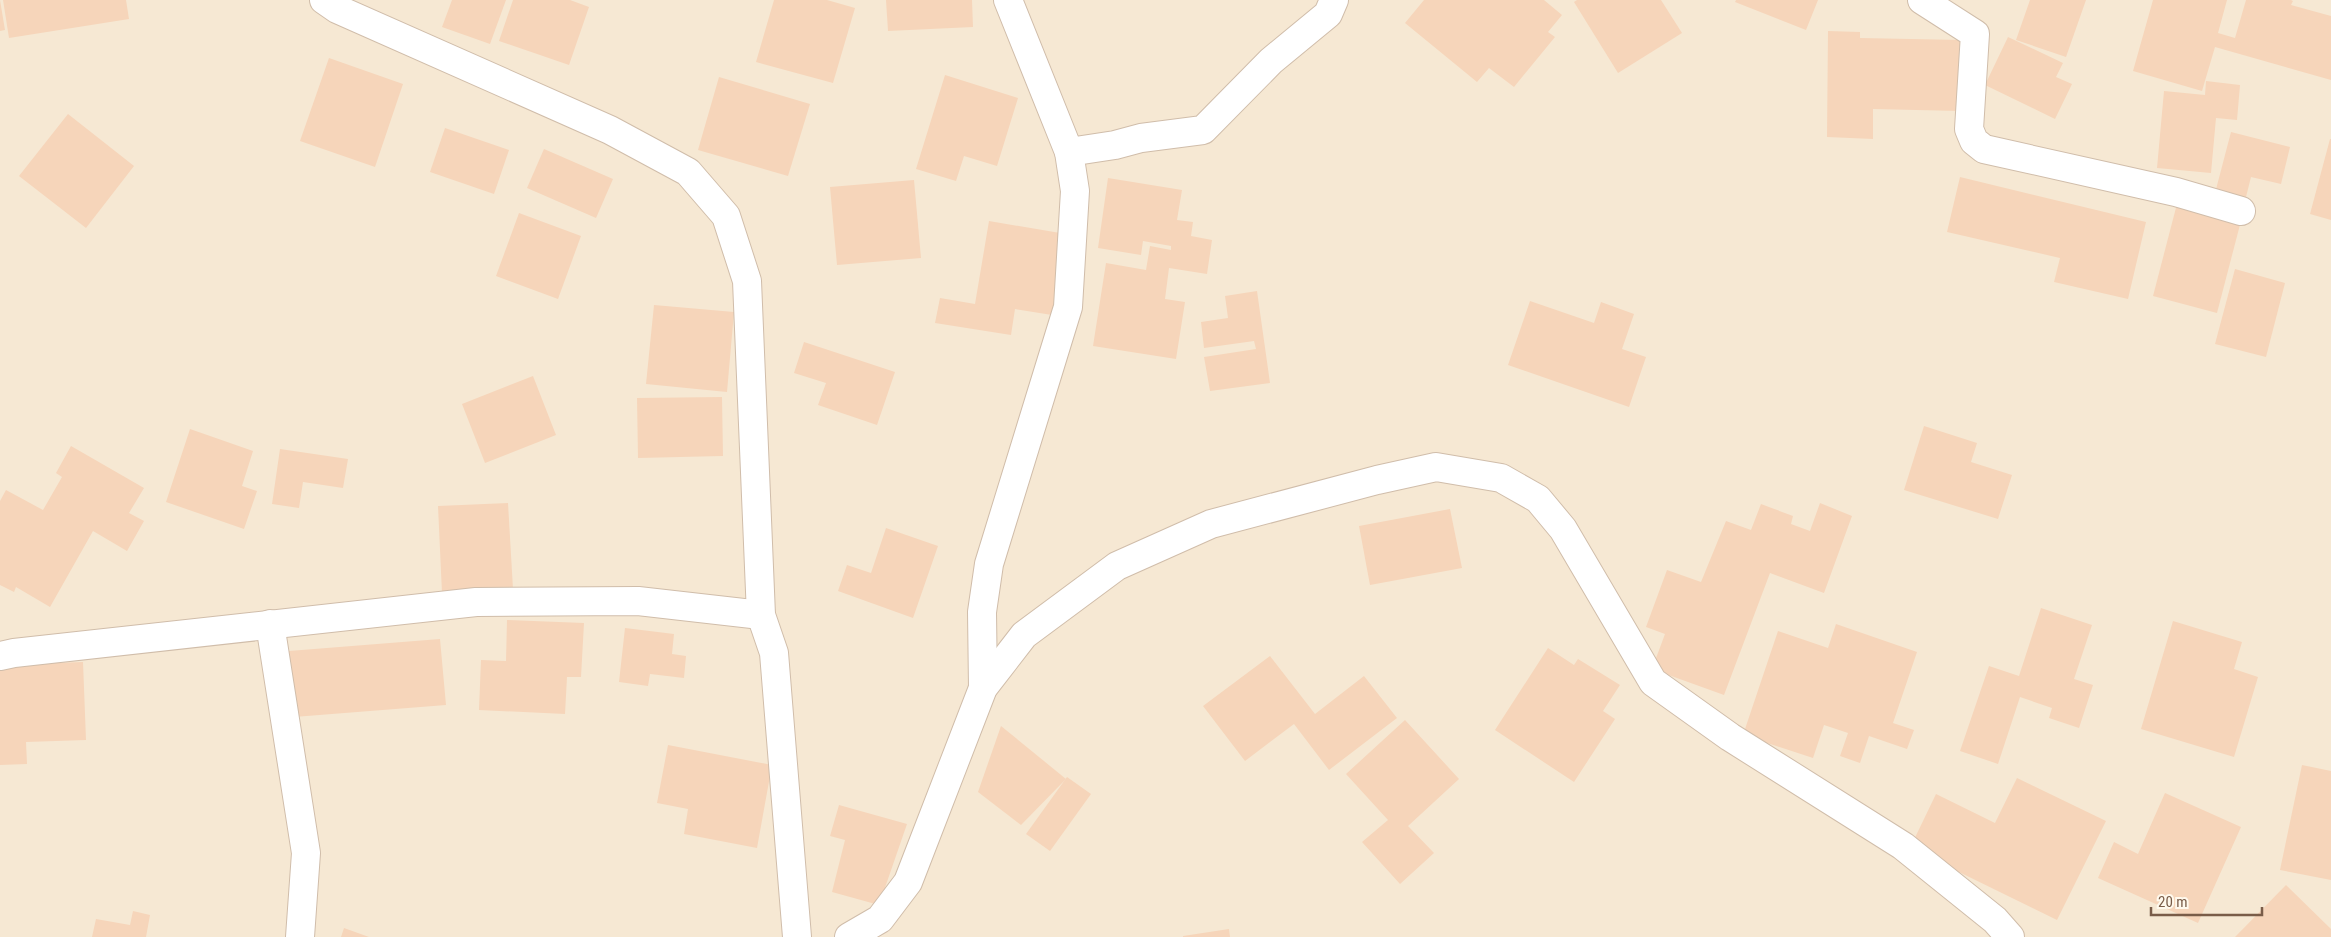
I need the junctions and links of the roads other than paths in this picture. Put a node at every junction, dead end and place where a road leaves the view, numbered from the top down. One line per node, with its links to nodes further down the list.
1 (324, 0): 7 (street)
2 (1008, 0): 5 (street)
3 (1334, 0): 5 (street)
4 (1922, 0): 6 (street)
5 (1069, 152): 10 (street)
6 (2241, 211)
7 (761, 615): 8 (street); 12 (street)
8 (270, 624): 9 (street); 11 (street)
9 (0, 656)
10 (983, 688): 13 (street); 14 (street)
11 (300, 937)
12 (797, 937)
13 (848, 937)
14 (2010, 937)

